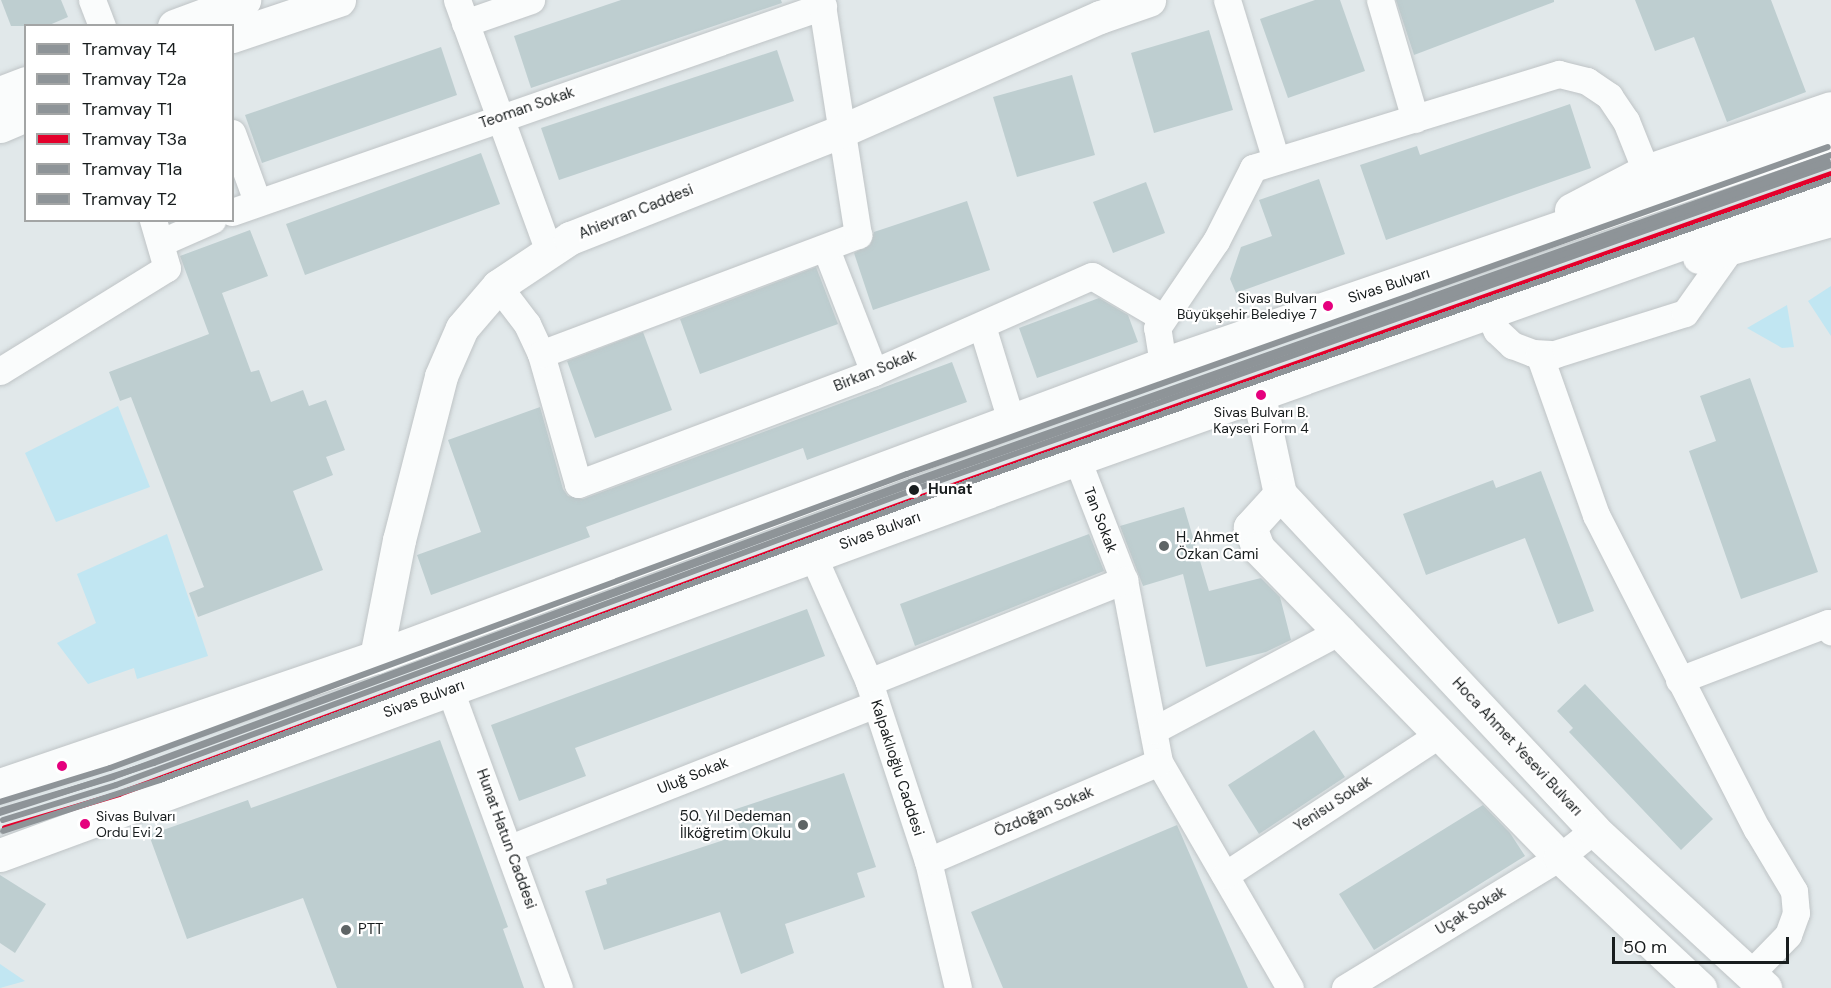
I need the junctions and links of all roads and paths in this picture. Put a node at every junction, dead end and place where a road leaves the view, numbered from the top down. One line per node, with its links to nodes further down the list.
1 (92, 0): 11 (street)
2 (244, 0): 12 (main road)
3 (339, 0): 13 (main road)
4 (531, 0): 10 (street)
5 (1149, 0): 9 (main road, Ahievran Caddesi)
6 (1227, 0): 22 (street)
7 (1380, 0): 17 (street)
8 (822, 3): 16 (street, Teoman Sokak); 19 (street)
9 (1097, 8): 19 (main road, Ahievran Caddesi)
10 (461, 12): 16 (street)
11 (101, 24)
12 (179, 24)
13 (234, 35)
14 (11, 92): 18 (main road)
15 (1831, 108): 23 (main road)
16 (500, 117): 25 (street, Teoman Sokak); 33 (street)
17 (1415, 118): 22 (street); 23 (street)
18 (0, 126)
19 (839, 132): 32 (street); 33 (main road, Ahievran Caddesi)
20 (1831, 134): 30 (main road, Sivas Bulvarı)
21 (234, 138): 25 (street)
22 (1276, 160): 36 (street)
23 (1646, 171): 30 (main road)
24 (1831, 189): 35 (main road, Sivas Bulvarı)
25 (257, 201): 26 (street, Teoman Sokak)
26 (234, 211)
27 (1831, 220): 31 (main road)
28 (202, 222): 29 (street)
29 (158, 231): 41 (street)
30 (1512, 246): 40 (main road, Sivas Bulvarı)
31 (1731, 248): 35 (main road); 39 (street)
32 (825, 249): 38 (street); 42 (street)
33 (549, 251): 34 (main road, Ahievran Caddesi)
34 (498, 286): 38 (street); 51 (main road, Ahievran Caddesi)
35 (1487, 310): 39 (street); 43 (main road, Sivas Bulvarı)
36 (1162, 317): 37 (street, Birkan Sokak); 40 (street)
37 (982, 326): 42 (street, Birkan Sokak); 44 (street)
38 (541, 354): 42 (street, Birkan Sokak)
39 (1539, 354): 52 (street)
40 (1163, 364): 44 (main road, Sivas Bulvarı)
41 (0, 371)
42 (874, 372)
43 (1259, 396): 45 (main road, Sivas Bulvarı); 46 (main road)
44 (1011, 420): 51 (main road, Sivas Bulvarı)
45 (1077, 459): 47 (main road, Sivas Bulvarı); 48 (street, Tan Sokak)
46 (1280, 494): 49 (main road); 59 (main road, Hoca Ahmet Yesevi Bulvarı)
47 (813, 556): 53 (main road, Sivas Bulvarı); 54 (street, Kalpaklıoğlu Caddesi)
48 (1124, 580): 54 (street, Uluğ Sokak); 55 (street, Tan Sokak)
49 (1342, 630): 55 (street); 56 (main road)
50 (1831, 631): 52 (street)
51 (376, 657): 58 (main road, Sivas Bulvarı)
52 (1679, 680): 65 (street)
53 (450, 690): 60 (street, Hunat Hatun Caddesi); 61 (main road, Sivas Bulvarı)
54 (872, 693): 60 (street, Uluğ Sokak); 63 (street, Kalpaklıoğlu Caddesi)
55 (1154, 730): 57 (street, Tan Sokak)
56 (1441, 733): 62 (main road); 64 (street, Yenisu Sokak)
57 (1160, 762): 63 (street, Özdoğan Sokak); 64 (street, Tan Sokak)
58 (0, 785)
59 (1594, 830): 62 (street, Uçak Sokak); 65 (main road, Hoca Ahmet Yesevi Bulvarı)
60 (510, 848): 66 (street, Hunat Hatun Caddesi)
61 (0, 855)
62 (1560, 857): 69 (street, Uçak Sokak); 70 (main road)
63 (928, 861): 67 (street, Kalpaklıoğlu Caddesi)
64 (1225, 875): 68 (street, Tan Sokak)
65 (1758, 981)
66 (559, 988)
67 (958, 988)
68 (1290, 988)
69 (1345, 988)
70 (1700, 988)

